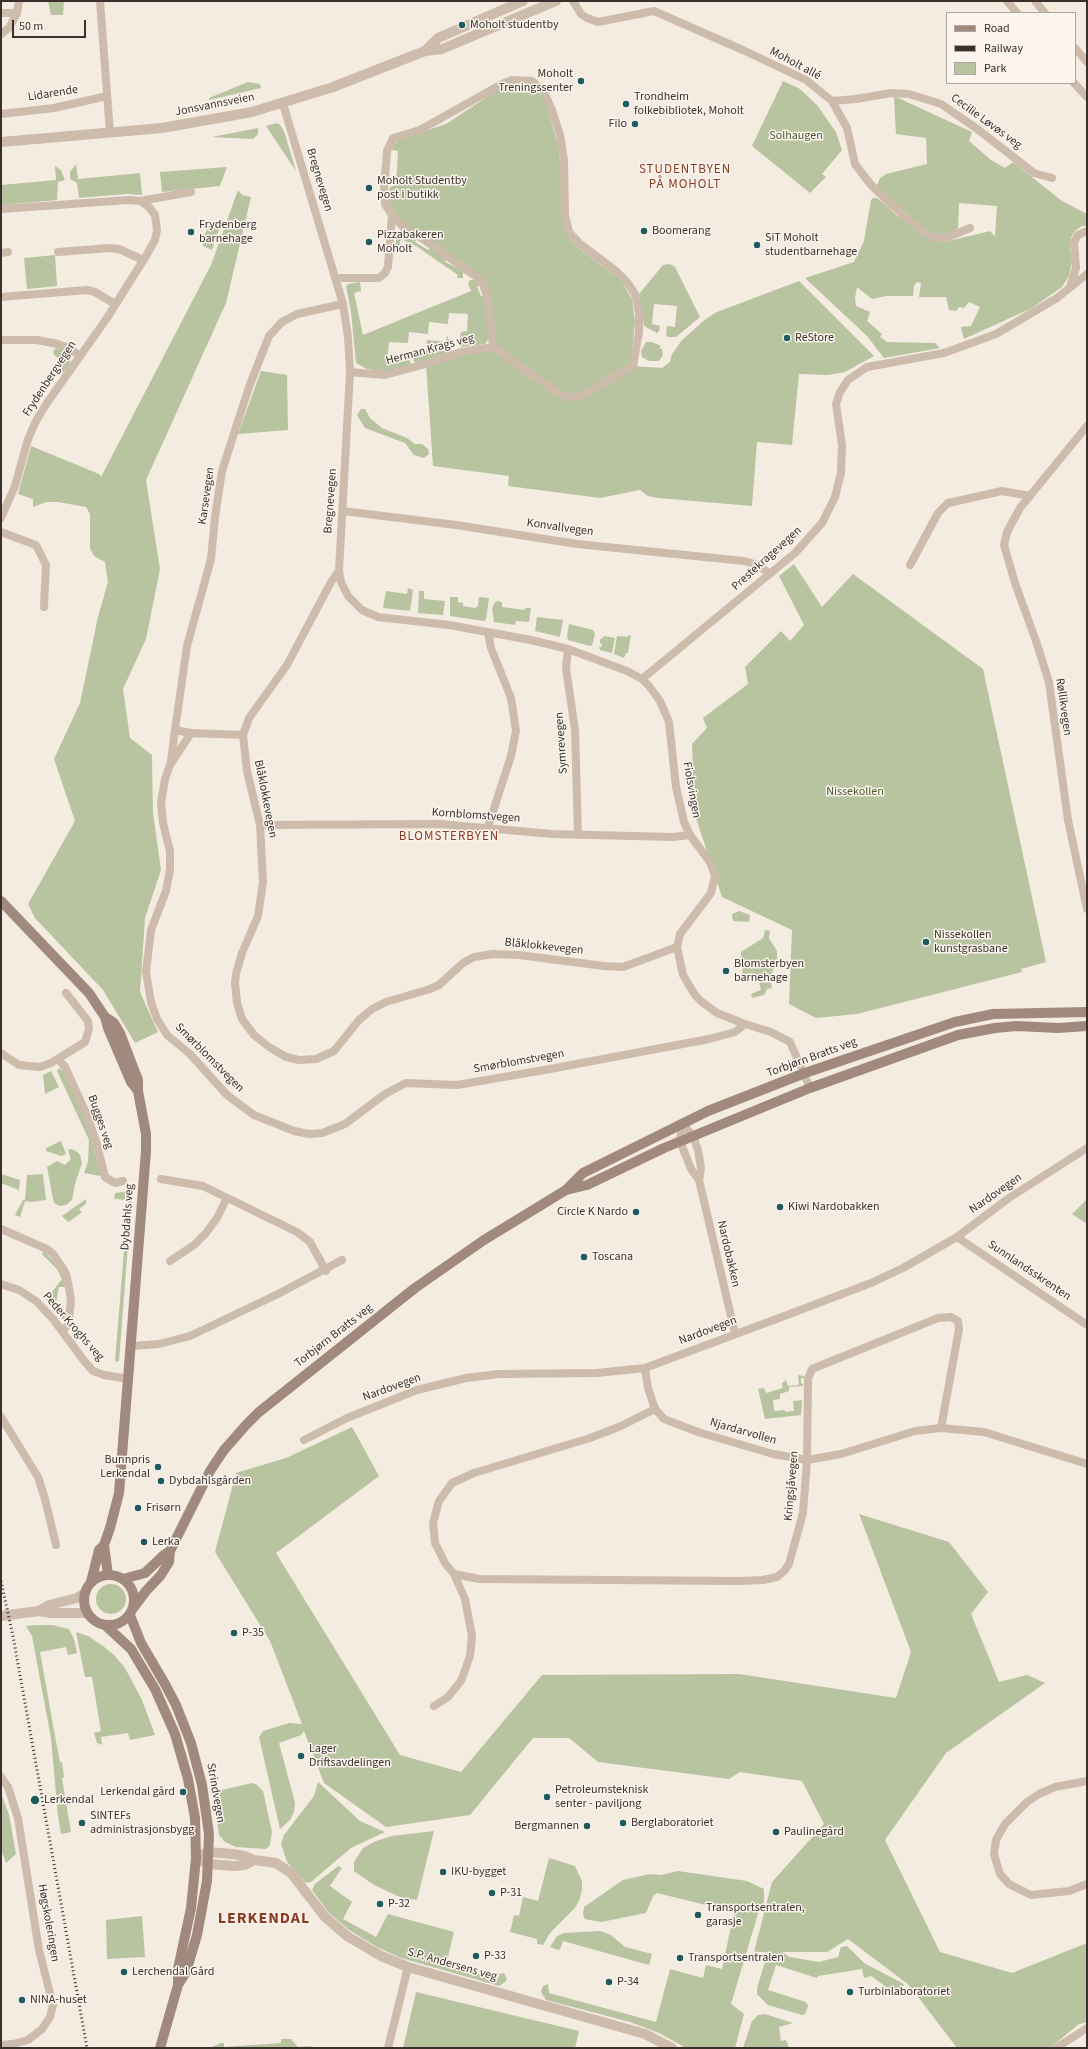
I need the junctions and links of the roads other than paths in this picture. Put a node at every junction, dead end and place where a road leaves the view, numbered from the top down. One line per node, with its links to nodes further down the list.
1 (19, 1): 11 (street)
2 (100, 1): 17 (street)
3 (523, 1): 14 (street, Jonsvannsveien)
4 (556, 1): 14 (street, Jonsvannsveien)
5 (573, 1): 19 (street, Moholt allé)
6 (1007, 1): 8 (street)
7 (1035, 1): 9 (street)
8 (1015, 12)
9 (1044, 12)
10 (1, 13): 11 (street)
11 (17, 13): 12 (street)
12 (1, 34)
13 (1076, 49): 15 (street)
14 (425, 51): 20 (street, Jonsvannsveien)
15 (1087, 62)
16 (1075, 84): 18 (street)
17 (108, 96): 21 (street, Lidarende); 22 (street)
18 (1087, 97)
19 (832, 101): 24 (street, Cecilie Løvøs veg); 29 (street, Moholt allé)
20 (283, 104): 22 (street, Jonsvannsveien); 34 (street, Bregnevegen)
21 (1, 114)
22 (110, 132): 23 (street, Jonsvannsveien)
23 (1, 142)
24 (1052, 178)
25 (191, 192): 26 (street)
26 (140, 201): 27 (street); 32 (street, Frydenbergvegen)
27 (1, 210)
28 (392, 215): 34 (street, Herman Krags veg); 40 (street, Herman Krags veg); 40 (street, Herman Krags veg)
29 (970, 228)
30 (1087, 231): 35 (street)
31 (58, 252): 32 (street)
32 (143, 260): 37 (street, Frydenbergvegen)
33 (1087, 274): 35 (street, Prestekragevegen)
34 (335, 278): 38 (street, Bregnevegen)
35 (1070, 287): 50 (street, Prestekragevegen)
36 (1, 297): 37 (street)
37 (115, 304): 41 (street, Frydenbergvegen)
38 (343, 304): 42 (street, Bregnevegen); 55 (street, Karsevegen)
39 (1, 340): 41 (street)
40 (492, 347): 42 (street, Herman Krags veg)
41 (80, 356): 46 (street, Frydenbergvegen)
42 (350, 372): 45 (street, Bregnevegen)
43 (1087, 426): 44 (street, Røllikvegen)
44 (1030, 496): 48 (street); 64 (street, Røllikvegen)
45 (343, 511): 49 (street, Bregnevegen); 50 (street, Konvallvegen)
46 (1, 518)
47 (1, 532): 51 (street)
48 (910, 565)
49 (338, 571): 52 (street, Bregnevegen); 57 (street, Blåklokkevegen)
50 (770, 574): 54 (street, Prestekragevegen)
51 (44, 607)
52 (488, 632): 53 (street, Bregnevegen); 60 (street)
53 (568, 649): 54 (street, Bregnevegen); 61 (street, Symrevegen)
54 (642, 679): 62 (street, Fiolsvingen)
55 (175, 730): 56 (street); 58 (street, Smørblomstvegen)
56 (191, 733): 57 (street); 58 (street, Smørblomstvegen)
57 (243, 734): 59 (street, Blåklokkevegen)
58 (170, 765): 68 (street, Smørblomstvegen)
59 (260, 825): 60 (street, Kornblomstvegen); 65 (street, Blåklokkevegen)
60 (488, 827): 61 (street, Kornblomstvegen)
61 (578, 835): 62 (street, Kornblomstvegen)
62 (690, 836): 65 (street, Fiolsvingen)
63 (1, 901): 92 (main road, Dybdahls veg)
64 (1087, 909)
65 (677, 947): 68 (street)
66 (66, 993): 71 (street)
67 (1087, 1012): 72 (main road, Torbjørn Bratts veg)
68 (744, 1024): 72 (street)
69 (1087, 1026): 73 (main road, Torbjørn Bratts veg)
70 (1, 1054): 71 (street)
71 (58, 1059): 80 (street, Bugges veg)
72 (805, 1073): 73 (street); 74 (main road, Torbjørn Bratts veg)
73 (810, 1088): 75 (main road, Torbjørn Bratts veg)
74 (682, 1123): 75 (street, Nardobakken); 76 (street, Nardobakken); 81 (main road, Torbjørn Bratts veg)
75 (693, 1136): 76 (main road, Torbjørn Bratts veg); 79 (street, Nardobakken)
76 (680, 1141): 79 (street, Nardobakken); 81 (main road, Torbjørn Bratts veg)
77 (1087, 1148): 84 (street, Nardovegen)
78 (161, 1179): 82 (street)
79 (699, 1180): 91 (street, Nardobakken)
80 (123, 1181)
81 (566, 1190): 104 (main road, Torbjørn Bratts veg)
82 (227, 1198): 86 (street); 87 (street)
83 (1, 1229): 90 (street)
84 (957, 1237): 89 (street, Sunnlandsskrenten); 91 (street, Nardovegen)
85 (342, 1260): 87 (street)
86 (170, 1261)
87 (326, 1270): 92 (street)
88 (1, 1284): 90 (street, Peder Kroghs veg)
89 (1087, 1325)
90 (62, 1330): 94 (street, Peder Kroghs veg)
91 (735, 1333): 93 (street, Nardovegen)
92 (132, 1346): 94 (main road, Dybdahls veg)
93 (645, 1368): 95 (street); 99 (street, Nardovegen)
94 (129, 1379): 103 (main road, Dybdahls veg)
95 (655, 1410): 100 (street, Njardarvollen); 105 (street)
96 (1, 1417): 97 (street)
97 (4, 1427): 102 (street)
98 (940, 1428): 100 (street, Njardarvollen); 100 (street, Kringsjåvegen); 101 (street, Njardarvollen)
99 (304, 1440)
100 (807, 1460): 105 (street, Kringsjåvegen)
101 (1087, 1464)
102 (56, 1545)
103 (104, 1545): 106 (main road, Dybdahls veg); 108 (main road, Dybdahls veg)
104 (170, 1551): 107 (main road, Torbjørn Bratts veg); 111 (main road, Torbjørn Bratts veg)
105 (454, 1574): 115 (street)
106 (108, 1575): 107 (main road); 108 (main road)
107 (123, 1579): 111 (main road)
108 (91, 1582): 109 (main road)
109 (84, 1593): 110 (street); 112 (main road)
110 (39, 1611): 112 (street); 113 (street)
111 (132, 1611): 114 (main road); 118 (main road, Strindvegen)
112 (87, 1613): 114 (main road)
113 (1, 1616)
114 (105, 1625): 119 (main road, Strindvegen)
115 (434, 1706)
116 (1, 1777): 126 (street, Høgskoleringen)
117 (1087, 1781): 122 (street)
118 (208, 1852): 119 (street); 120 (street, S.P. Andersens veg); 121 (main road, Strindvegen)
119 (196, 1858): 121 (street, S.P. Andersens veg); 124 (main road, Strindvegen)
120 (254, 1860): 121 (street, S.P. Andersens veg); 123 (street, S.P. Andersens veg)
121 (208, 1864): 124 (main road, Strindvegen)
122 (1087, 1884)
123 (408, 1967): 128 (street); 129 (street, S.P. Andersens veg)
124 (178, 1985): 127 (main road, Strindvegen)
125 (1087, 2028): 130 (street)
126 (1, 2045)
127 (160, 2048)
128 (388, 2048)
129 (672, 2048)
130 (1056, 2048)

